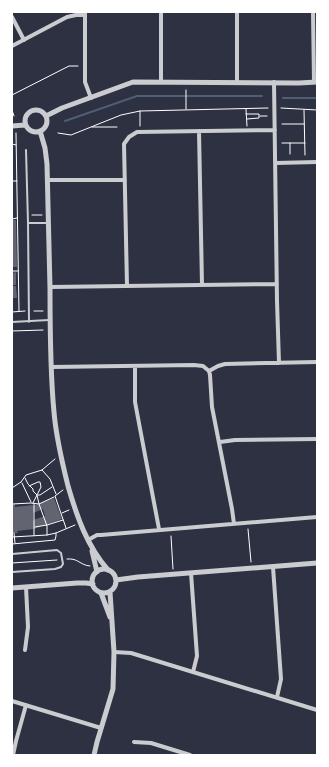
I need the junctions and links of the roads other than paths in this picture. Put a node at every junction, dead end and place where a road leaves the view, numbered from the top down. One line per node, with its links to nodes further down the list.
1 (161, 12): 9 (street)
2 (237, 12): 10 (street)
3 (313, 12): 6 (street)
4 (85, 13): 7 (street); 13 (street)
5 (12, 17): 7 (street)
6 (315, 39): 12 (street)
7 (24, 40): 8 (street)
8 (12, 46)
9 (161, 82): 10 (street); 13 (street)
10 (237, 82): 11 (street)
11 (274, 82): 12 (street); 17 (street)
12 (316, 82)
13 (91, 98): 14 (street)
14 (46, 116): 15 (street); 18 (street)
15 (25, 125): 16 (street); 18 (street)
16 (12, 126)
17 (275, 130): 19 (street); 22 (street)
18 (40, 131): 23 (street)
19 (199, 131): 24 (street); 28 (street)
20 (26, 150): 25 (lane)
21 (317, 162): 22 (street)
22 (276, 163): 27 (street)
23 (48, 180): 24 (street); 26 (street)
24 (125, 180): 29 (street)
25 (28, 223): 26 (lane); 33 (lane)
26 (49, 223): 30 (street)
27 (277, 284): 28 (street); 35 (street)
28 (202, 285): 29 (street)
29 (127, 286): 30 (street)
30 (50, 287): 31 (street)
31 (50, 320): 33 (lane); 37 (street)
32 (12, 322): 33 (lane)
33 (29, 322)
34 (317, 362): 35 (street)
35 (280, 363): 38 (street)
36 (135, 366): 37 (street); 38 (street); 43 (street)
37 (51, 367): 44 (street)
38 (209, 371): 40 (street)
39 (317, 439): 40 (street)
40 (220, 442): 42 (street)
41 (317, 517): 42 (street)
42 (234, 524): 43 (street)
43 (159, 529): 44 (street)
44 (88, 540): 45 (street)
45 (92, 548): 49 (street); 51 (street)
46 (12, 554): 50 (lane)
47 (317, 563): 48 (street)
48 (273, 567): 52 (street); 63 (street)
49 (108, 570): 51 (street); 53 (street)
50 (12, 572)
51 (97, 572): 54 (street)
52 (191, 573): 53 (street); 62 (street)
53 (116, 580): 57 (street)
54 (92, 584): 55 (street); 58 (street)
55 (26, 587): 56 (street); 60 (street)
56 (12, 588)
57 (110, 592): 58 (street); 59 (street)
58 (101, 593): 59 (street)
59 (112, 622): 61 (street)
60 (25, 650)
61 (114, 652): 62 (street); 67 (street)
62 (193, 672): 63 (street)
63 (278, 697): 66 (street)
64 (12, 701): 65 (street)
65 (26, 705): 67 (street); 70 (street)
66 (317, 710)
67 (101, 728): 71 (street)
68 (134, 742): 69 (street)
69 (184, 754): 72 (street)
70 (13, 755)
71 (94, 755)
72 (190, 755)

